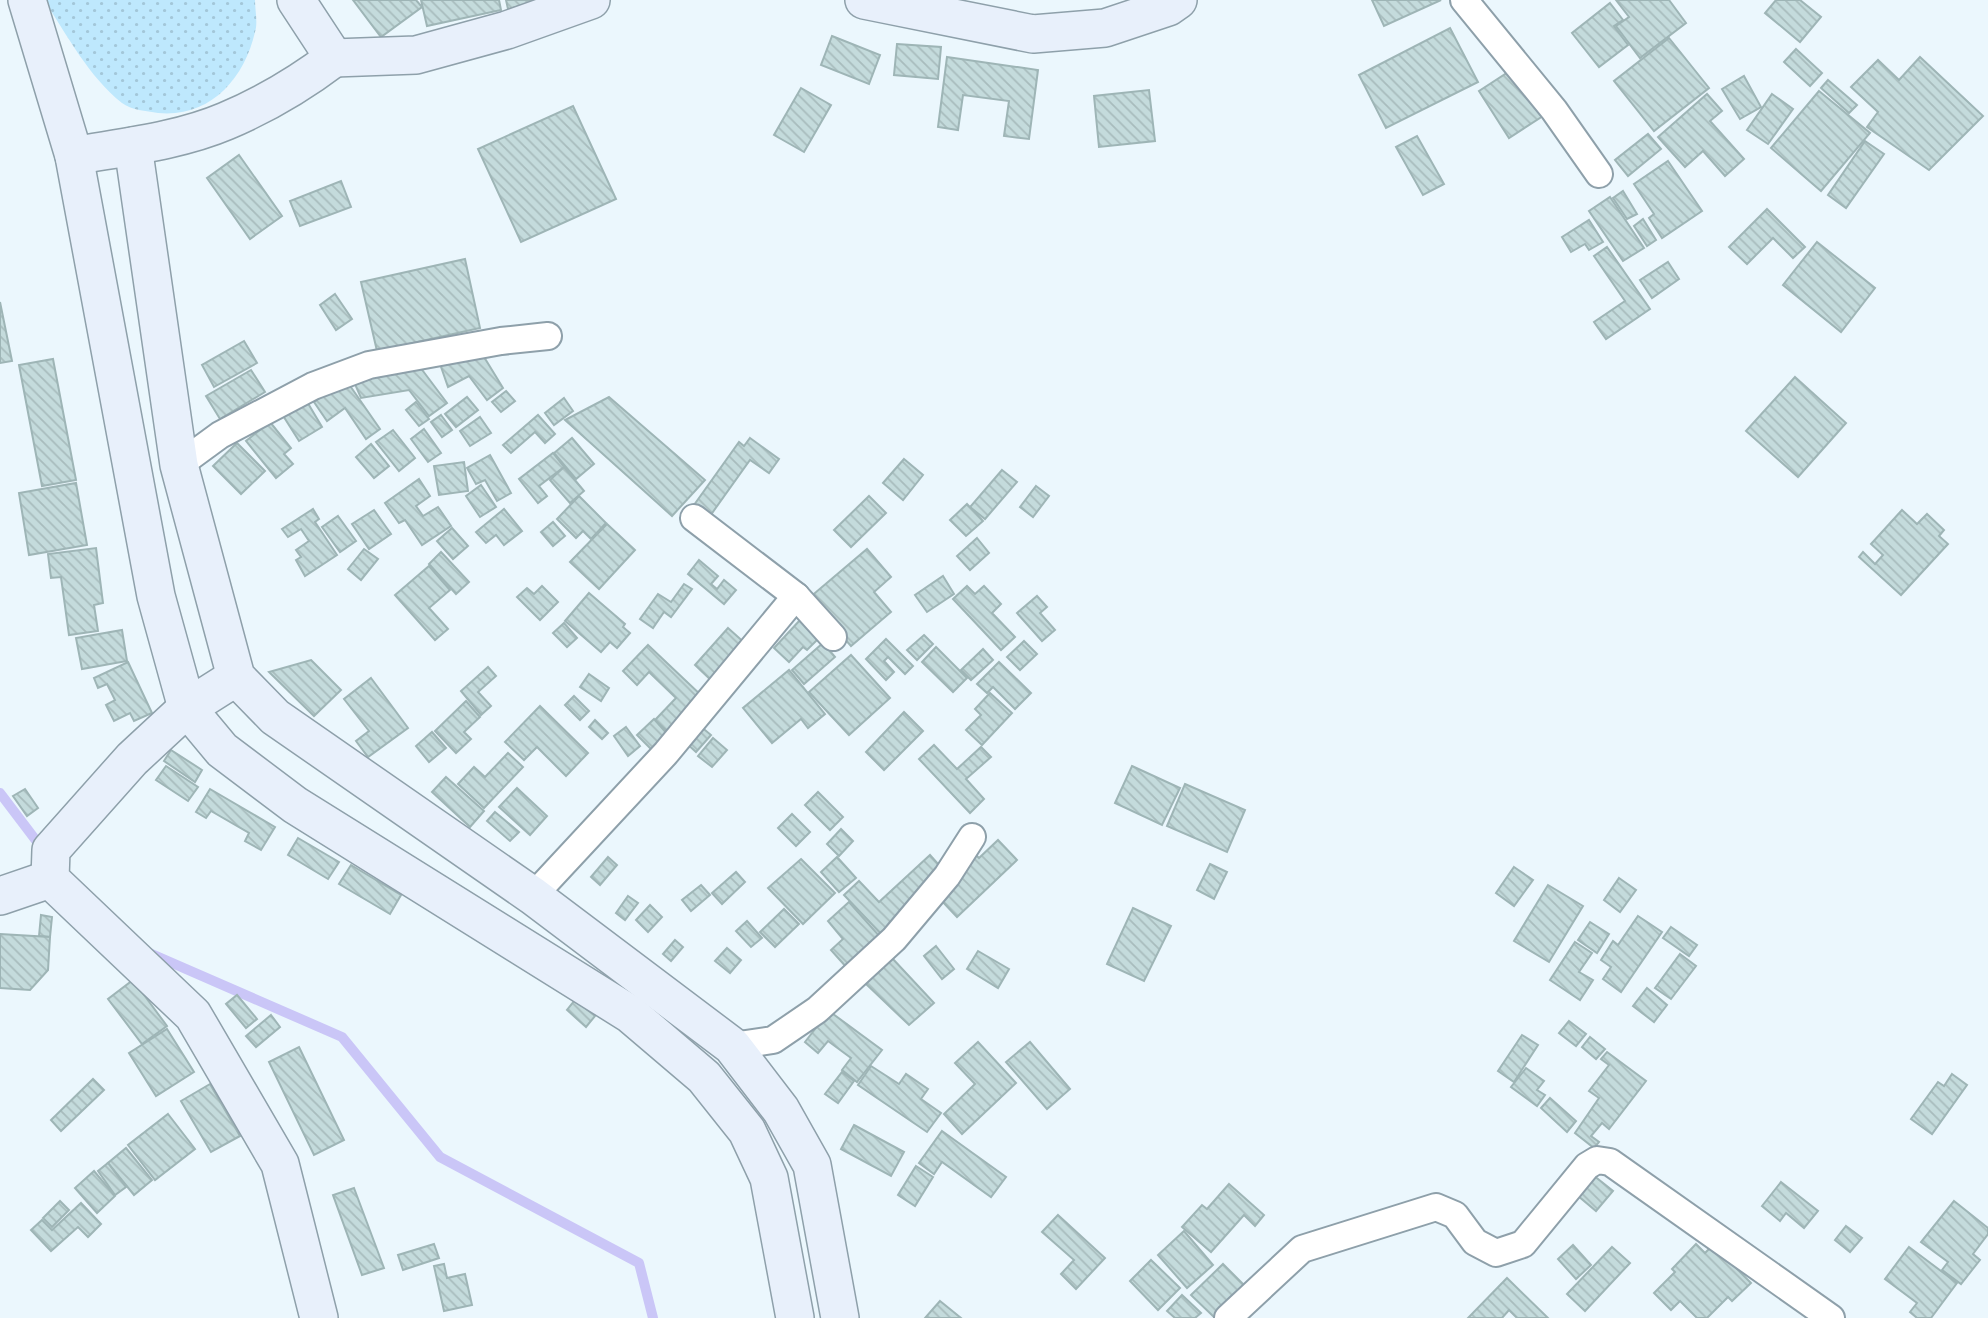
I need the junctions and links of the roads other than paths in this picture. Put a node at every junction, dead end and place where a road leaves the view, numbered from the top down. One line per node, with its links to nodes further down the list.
1 (27, 0): 9 (main road)
2 (296, 0): 7 (main road)
3 (591, 0): 7 (main road)
4 (864, 0): 5 (main road)
5 (1178, 0)
6 (1464, 0): 10 (street)
7 (334, 58): 8 (main road)
8 (133, 146): 9 (main road); 12 (main road)
9 (74, 156): 17 (main road)
10 (1599, 174)
11 (548, 336): 12 (street)
12 (179, 465): 16 (main road)
13 (694, 518): 14 (street)
14 (796, 596): 15 (street); 21 (street)
15 (833, 637)
16 (236, 677): 17 (main road); 21 (main road)
17 (187, 708): 19 (main road); 24 (main road)
18 (972, 837): 22 (street)
19 (50, 879): 20 (main road); 23 (main road)
20 (0, 896)
21 (533, 896): 22 (main road)
22 (732, 1046): 25 (main road)
23 (319, 1318)
24 (795, 1318)
25 (840, 1318)
26 (1228, 1318): 27 (street)
27 (1831, 1318)

